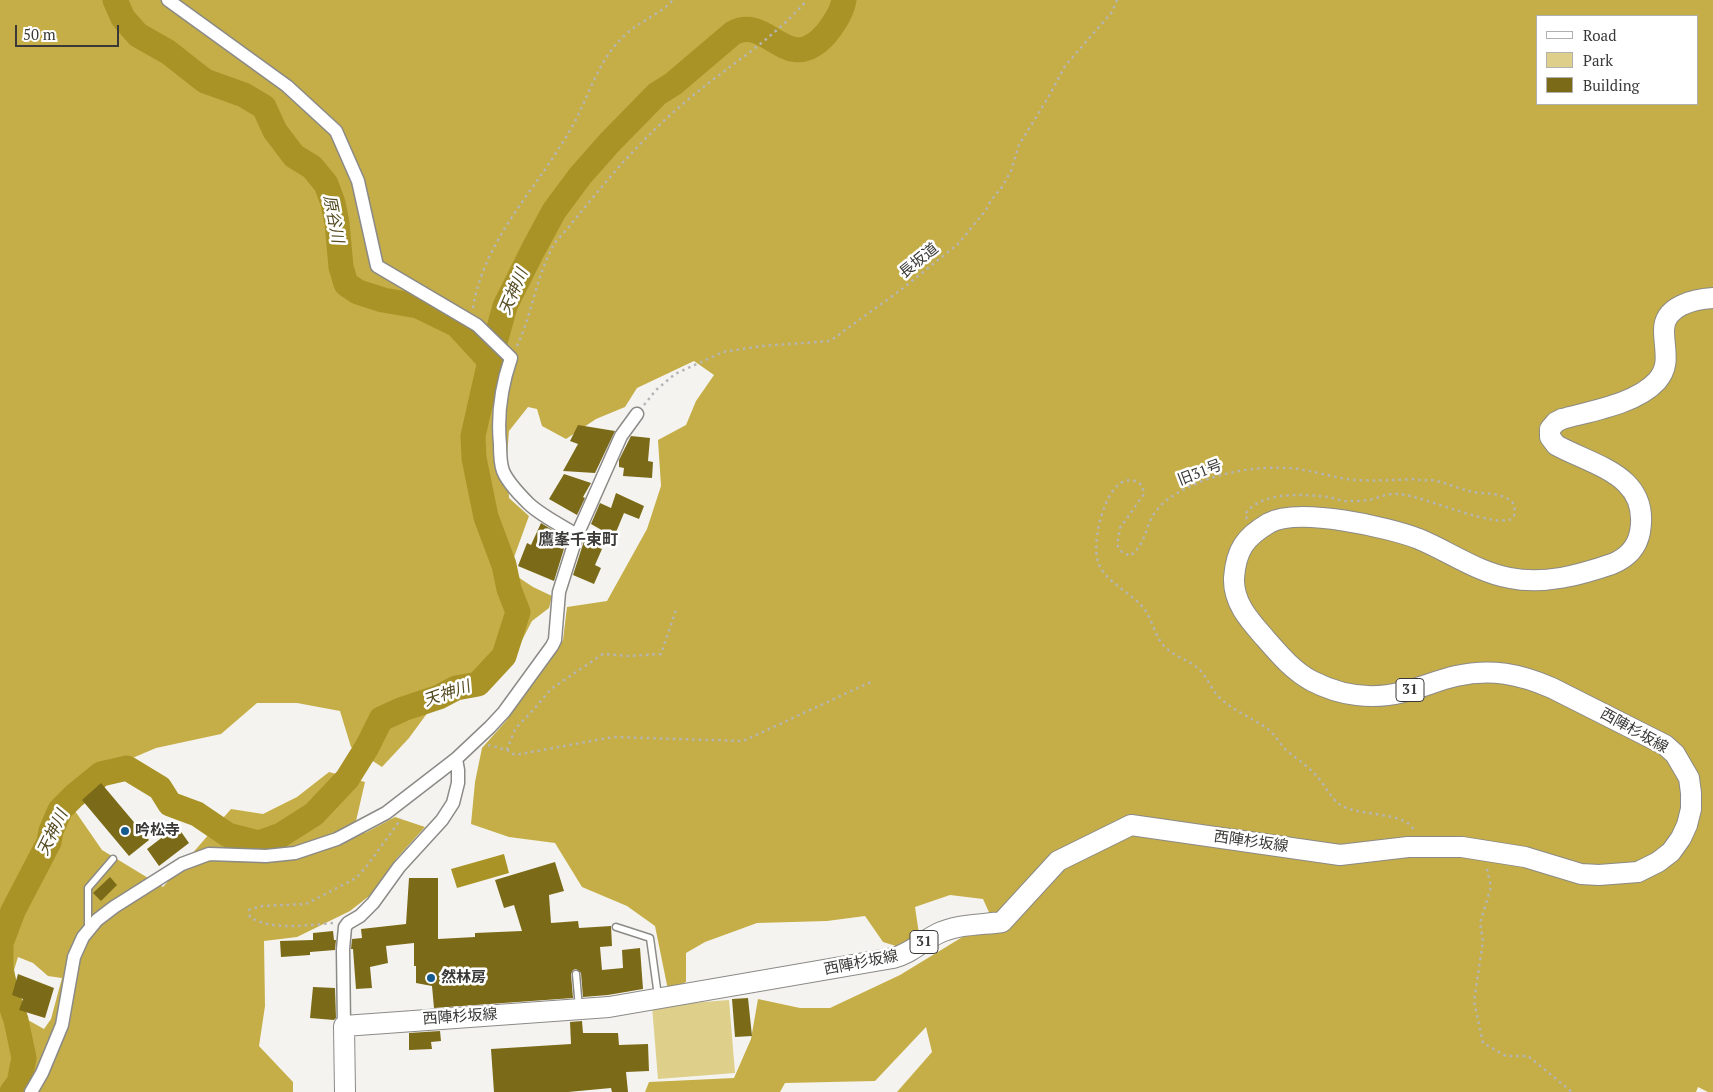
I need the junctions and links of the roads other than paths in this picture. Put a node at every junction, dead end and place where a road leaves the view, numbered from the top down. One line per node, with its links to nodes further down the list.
1 (168, 0): 4 (street)
2 (1713, 298): 10 (main road, 西陣杉坂線 / 31)
3 (637, 414): 4 (street)
4 (577, 535): 5 (street)
5 (456, 759): 8 (street); 12 (street)
6 (113, 859): 8 (lane)
7 (616, 927): 10 (lane)
8 (88, 931): 13 (street)
9 (576, 974): 11 (lane)
10 (658, 1000): 11 (main road, 西陣杉坂線 / 31)
11 (579, 1009): 12 (main road, 西陣杉坂線 / 31)
12 (344, 1026): 14 (main road)
13 (31, 1092)
14 (345, 1092)

